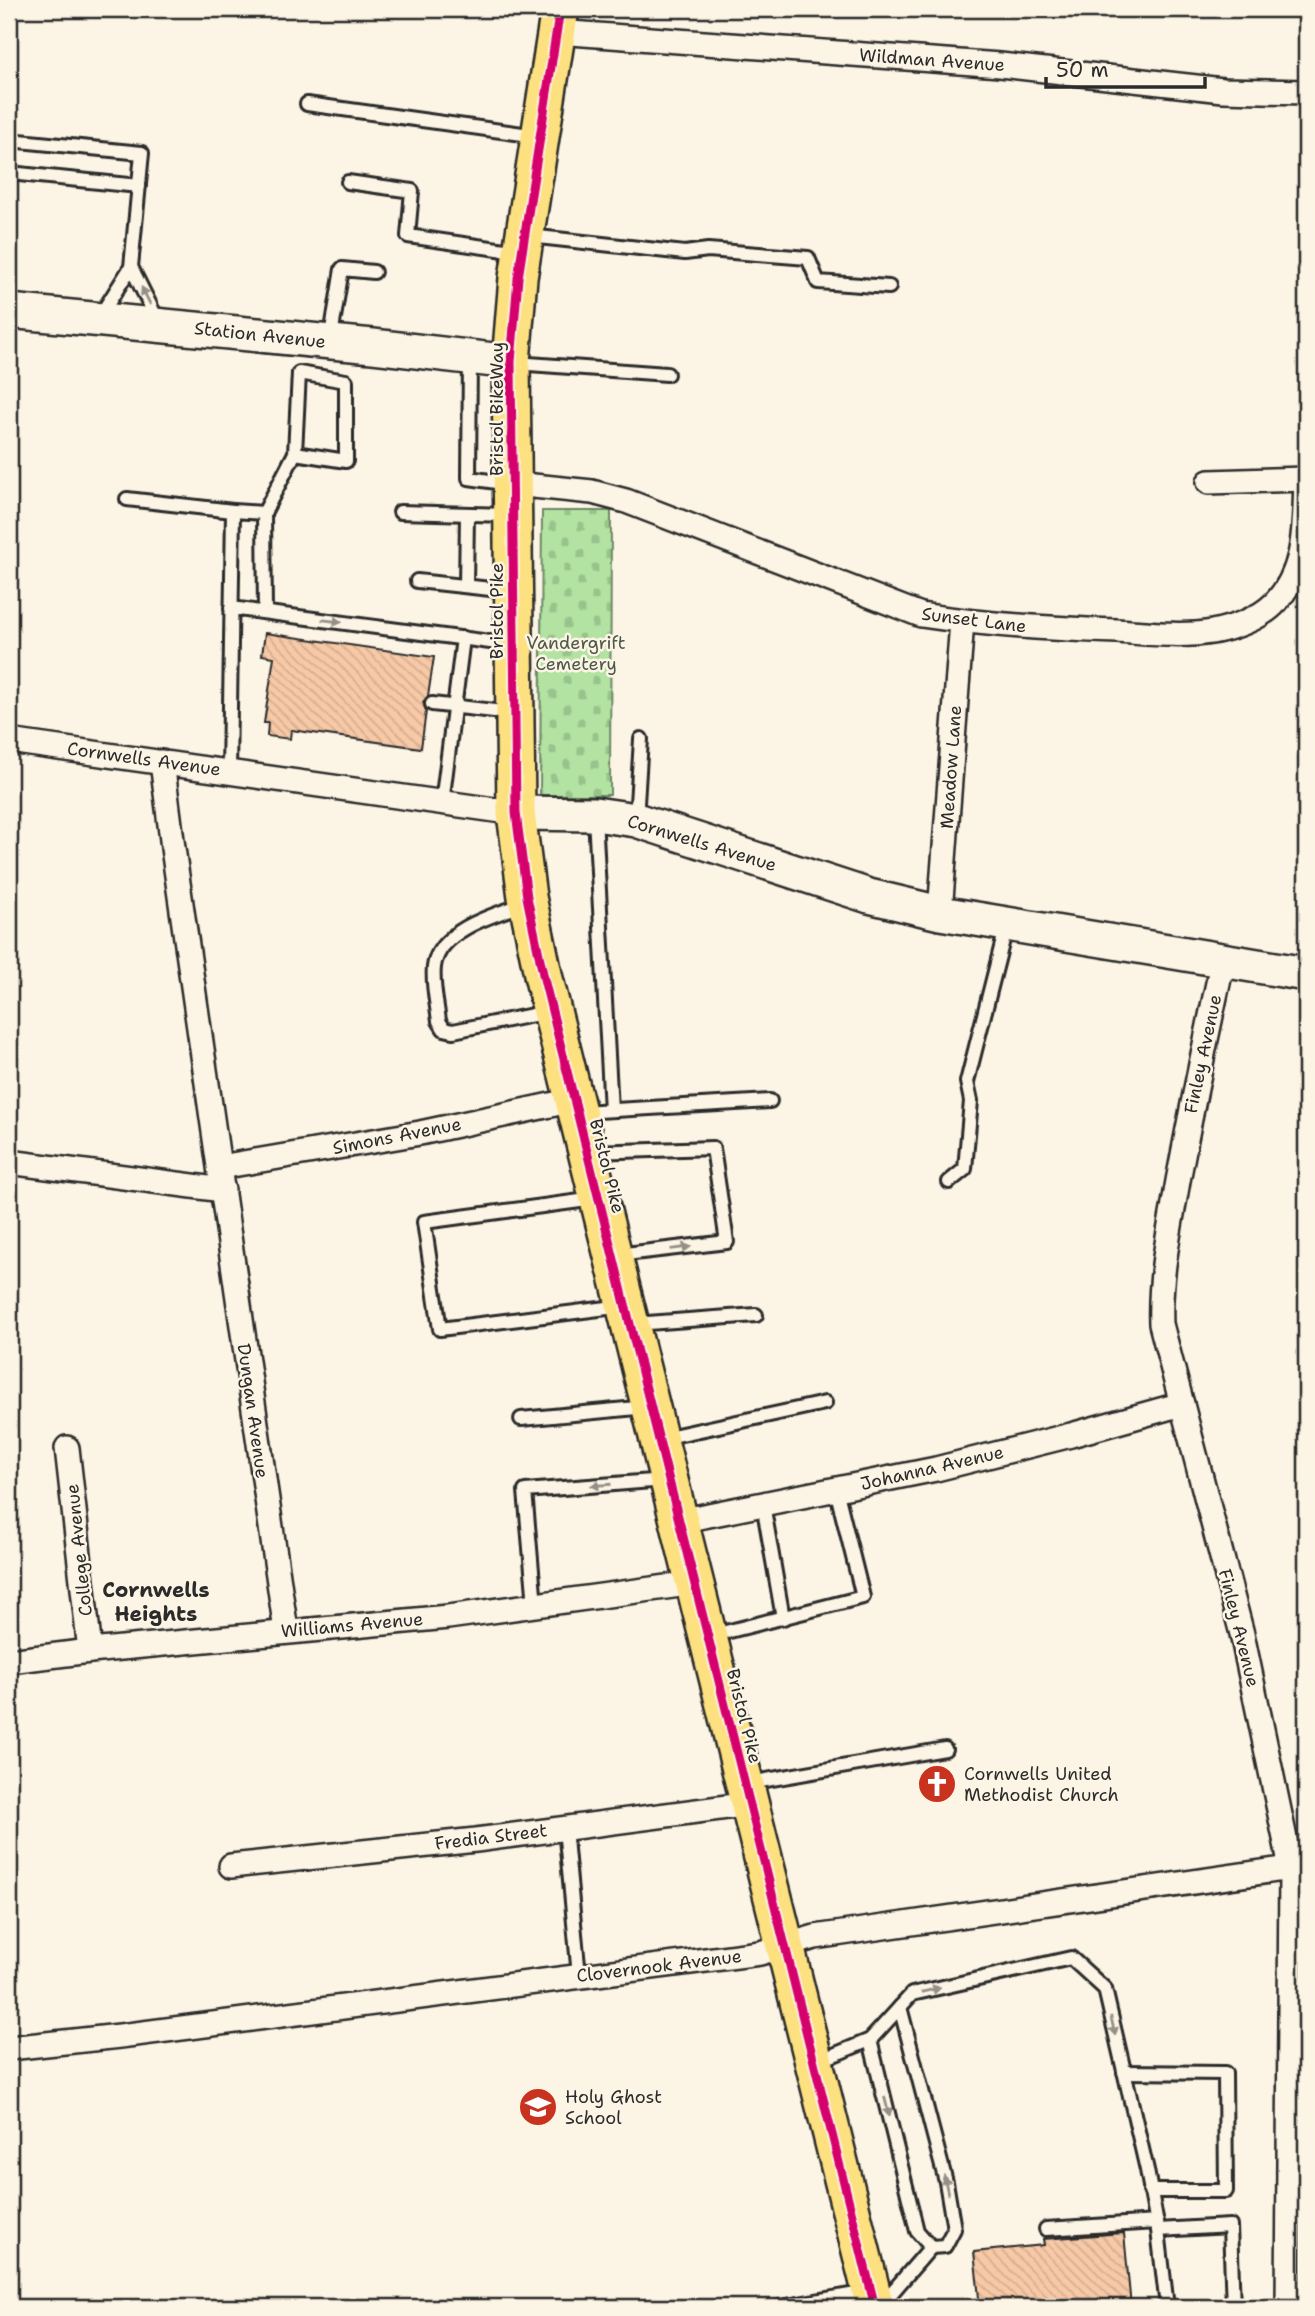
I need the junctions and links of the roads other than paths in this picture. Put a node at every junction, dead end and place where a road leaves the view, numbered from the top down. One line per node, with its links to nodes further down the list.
1 (558, 20): 2 (street, Wildman Avenue); 4 (main road, Bristol Pike)
2 (1306, 92)
3 (307, 104): 4 (lane)
4 (540, 137): 9 (main road, Bristol Pike)
5 (9, 140): 8 (lane)
6 (9, 173): 8 (lane)
7 (348, 182): 9 (lane)
8 (139, 186): 10 (lane)
9 (524, 244): 12 (lane); 18 (main road, Bristol Pike)
10 (131, 267): 14 (lane); 15 (lane, one-way to 10)
11 (374, 272): 16 (lane)
12 (889, 287)
13 (9, 311): 14 (street, Station Avenue)
14 (98, 319): 15 (street, Station Avenue)
15 (160, 325): 16 (street, Station Avenue)
16 (330, 342): 17 (street, Station Avenue)
17 (470, 358): 18 (street, Station Avenue); 24 (lane)
18 (511, 362): 19 (lane); 24 (main road, Bristol Pike)
19 (667, 374)
20 (295, 453): 20 (lane); 27 (lane)
21 (1306, 478): 22 (street, Sunset Lane); 34 (street, Sunset Lane)
22 (1209, 482)
23 (127, 499): 25 (lane)
24 (513, 500): 28 (lane); 31 (main road, Bristol Pike); 34 (street, Sunset Lane)
25 (233, 511): 27 (lane); 32 (lane)
26 (400, 512): 28 (lane)
27 (264, 513): 33 (lane)
28 (467, 514): 30 (lane)
29 (417, 581): 30 (lane)
30 (466, 586): 31 (lane)
31 (513, 591): 36 (main road, Bristol Pike)
32 (231, 608): 33 (lane); 43 (lane)
33 (265, 612): 35 (lane, one-way to 35)
34 (961, 621): 49 (street, Meadow Lane)
35 (463, 638): 36 (lane); 38 (lane)
36 (513, 645): 39 (main road, Bristol Pike)
37 (432, 704): 38 (lane)
38 (454, 706): 39 (lane); 44 (lane)
39 (514, 713): 45 (main road, Bristol Pike)
40 (641, 739): 47 (lane)
41 (9, 741): 42 (street, Cornwells Avenue)
42 (162, 762): 43 (street, Cornwells Avenue); 58 (street)
43 (229, 772): 44 (street, Cornwells Avenue)
44 (442, 803): 45 (street, Cornwells Avenue)
45 (516, 813): 46 (street, Cornwells Avenue); 48 (main road, Bristol Pike)
46 (595, 814): 47 (street, Cornwells Avenue); 55 (lane)
47 (636, 821): 49 (street, Cornwells Avenue)
48 (528, 903): 53 (main road, Bristol Pike); 53 (lane)
49 (940, 913): 50 (street, Cornwells Avenue)
50 (1007, 924): 51 (street, Cornwells Avenue); 59 (lane)
51 (1223, 960): 52 (street, Cornwells Avenue); 66 (street, Finley Avenue)
52 (1306, 974)
53 (552, 1012): 55 (main road, Bristol Pike)
54 (770, 1101): 55 (lane)
55 (587, 1107): 56 (main road, Bristol Pike); 58 (street, Simons Avenue)
56 (587, 1152): 61 (main road, Bristol Pike); 62 (lane, one-way to 56)
57 (9, 1162): 60 (street)
58 (219, 1167): 60 (street, Dungan Avenue)
59 (949, 1182)
60 (223, 1191): 77 (street, Dungan Avenue)
61 (599, 1199): 62 (main road, Bristol Pike); 63 (lane)
62 (613, 1255): 63 (main road, Bristol Pike)
63 (628, 1315): 64 (lane); 68 (main road, Bristol Pike)
64 (756, 1315)
65 (825, 1403): 68 (lane)
66 (1182, 1404): 71 (street, Johanna Avenue); 85 (street, Finley Avenue)
67 (521, 1419): 68 (lane)
68 (655, 1423): 70 (main road, Bristol Pike)
69 (67, 1448): 79 (street, College Avenue)
70 (669, 1480): 73 (main road, Bristol Pike); 75 (lane, one-way to 75)
71 (836, 1489): 72 (street, Johanna Avenue); 76 (lane)
72 (763, 1504): 73 (street, Johanna Avenue); 76 (lane)
73 (680, 1521): 74 (main road, Bristol Pike)
74 (695, 1583): 75 (street, Williams Avenue); 78 (main road, Bristol Pike)
75 (535, 1605): 77 (street, Williams Avenue)
76 (783, 1618): 78 (lane)
77 (286, 1631): 79 (street, Williams Avenue)
78 (708, 1637): 82 (main road, Bristol Pike)
79 (90, 1651): 80 (street, Williams Avenue)
80 (9, 1661)
81 (944, 1749): 82 (lane)
82 (747, 1794): 83 (street, Fredia Street); 86 (main road, Bristol Pike)
83 (565, 1828): 84 (street, Fredia Street); 87 (lane)
84 (231, 1866)
85 (1299, 1866): 86 (street, Clovernook Avenue); 101 (street, Finley Avenue)
86 (785, 1945): 87 (street, Clovernook Avenue); 91 (main road, Bristol Pike)
87 (579, 1976): 90 (street, Clovernook Avenue)
88 (900, 2007): 89 (lane); 92 (lane, one-way to 92); 96 (lane, one-way to 88)
89 (870, 2040): 91 (lane); 96 (lane, one-way to 96)
90 (9, 2048)
91 (815, 2063): 97 (main road, Bristol Pike)
92 (1124, 2072): 93 (lane); 93 (lane)
93 (1150, 2192): 94 (lane)
94 (1157, 2226): 95 (lane); 99 (lane); 100 (lane)
95 (1046, 2229)
96 (931, 2247): 97 (lane)
97 (875, 2302): 98 (lane)
98 (780, 2307)
99 (1167, 2307)
100 (1233, 2307)
101 (1289, 2307)

